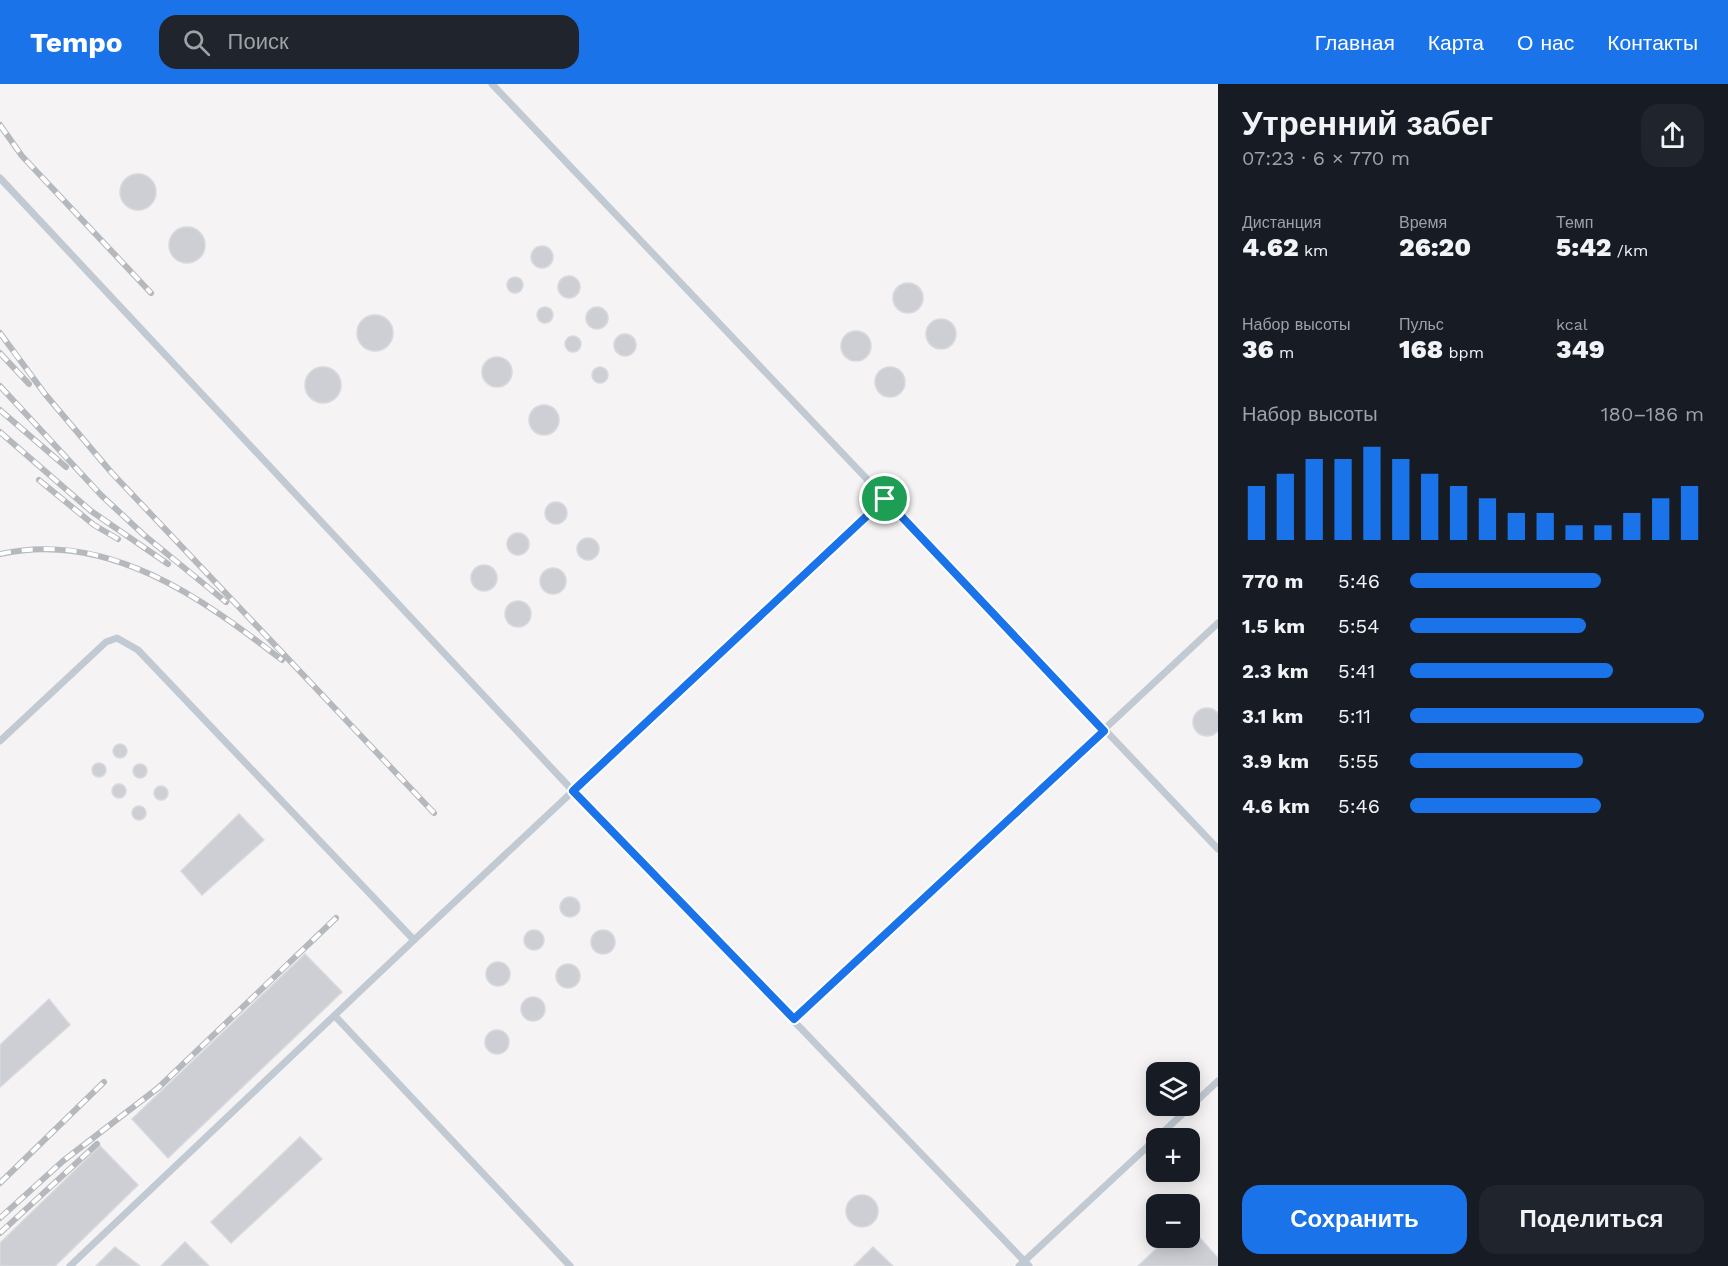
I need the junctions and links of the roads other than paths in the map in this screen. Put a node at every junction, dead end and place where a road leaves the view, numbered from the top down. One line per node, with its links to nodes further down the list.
1 (492, 84): 3 (lane)
2 (0, 178): 7 (lane)
3 (885, 499): 5 (lane); 7 (lane)
4 (1218, 623): 5 (lane)
5 (1104, 731): 8 (lane); 11 (lane)
6 (0, 741): 9 (lane)
7 (573, 791): 9 (lane); 11 (lane)
8 (1218, 849)
9 (414, 940): 10 (lane)
10 (335, 1016): 14 (lane); 15 (lane)
11 (794, 1019): 13 (lane)
12 (1218, 1081): 13 (lane)
13 (1024, 1264)
14 (70, 1266)
15 (570, 1266)

